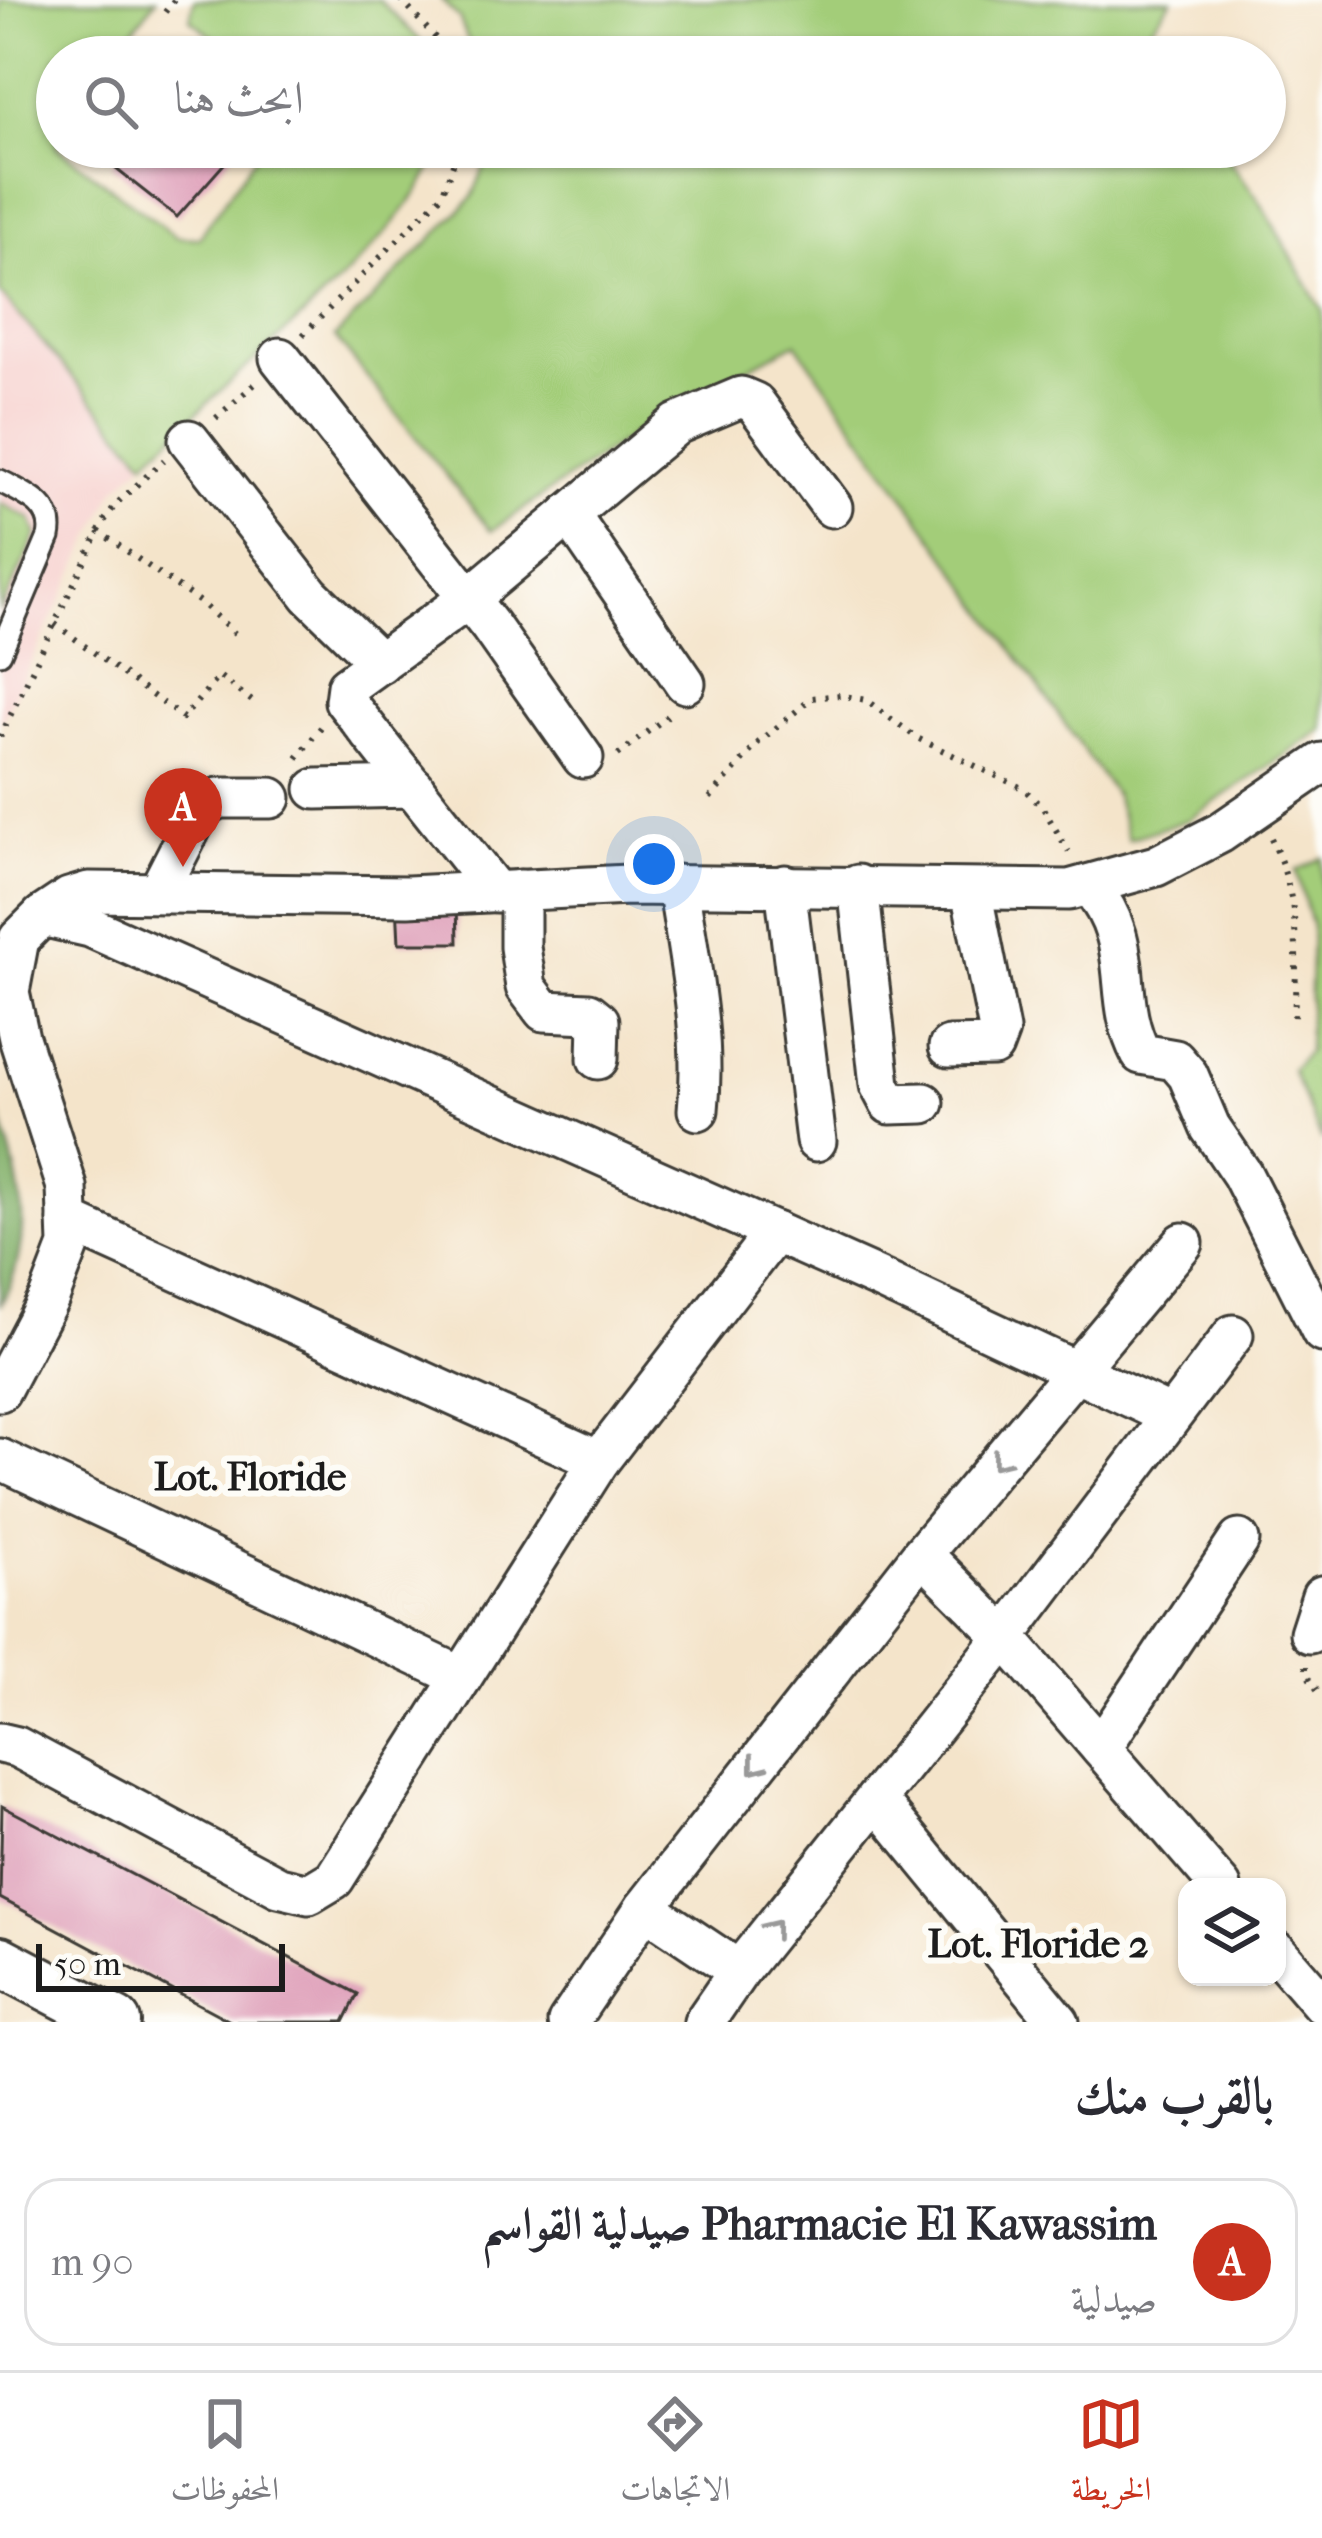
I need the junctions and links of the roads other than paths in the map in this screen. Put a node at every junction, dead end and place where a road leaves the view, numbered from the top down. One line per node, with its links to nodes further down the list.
1 (280, 358): 6 (street)
2 (190, 440): 8 (street)
3 (0, 481): 7 (lane)
4 (832, 507): 5 (street)
5 (568, 514): 6 (street); 9 (street)
6 (468, 599): 8 (street); 10 (street)
7 (0, 652)
8 (380, 663): 12 (street)
9 (685, 682)
10 (584, 758)
11 (1322, 763): 18 (street)
12 (414, 787): 13 (street); 20 (street)
13 (316, 789)
14 (271, 798): 21 (street)
15 (678, 886): 16 (street); 20 (street); 26 (street)
16 (785, 886): 17 (street); 27 (street)
17 (858, 886): 19 (street); 25 (street)
18 (1089, 886): 19 (street); 31 (street)
19 (971, 890): 23 (street)
20 (508, 891): 21 (street); 24 (street)
21 (158, 892): 22 (street)
22 (42, 916): 28 (street); 29 (street)
23 (949, 1047)
24 (598, 1059)
25 (924, 1103)
26 (698, 1110)
27 (817, 1141)
28 (68, 1221): 34 (street); 37 (street)
29 (775, 1232): 33 (street); 37 (street)
30 (1184, 1243): 33 (street)
31 (1322, 1332)
32 (1233, 1335): 35 (street)
33 (1073, 1370): 35 (street); 39 (street, one-way to 39)
34 (0, 1391)
35 (1171, 1417): 40 (street)
36 (0, 1459): 41 (street)
37 (599, 1461): 41 (street)
38 (1239, 1540): 43 (street)
39 (922, 1554): 40 (street); 46 (street, one-way to 46)
40 (1005, 1637): 43 (street); 44 (street)
41 (462, 1677): 42 (street)
42 (0, 1743)
43 (1100, 1748): 45 (street)
44 (876, 1798): 48 (street, one-way to 44); 51 (street)
45 (1213, 1878)
46 (644, 1908): 48 (street); 53 (street)
47 (1286, 1962): 50 (street)
48 (739, 1971): 54 (street)
49 (7, 1976): 52 (street)
50 (1322, 2004)
51 (1037, 2013)
52 (116, 2022)
53 (568, 2022)
54 (704, 2022)

